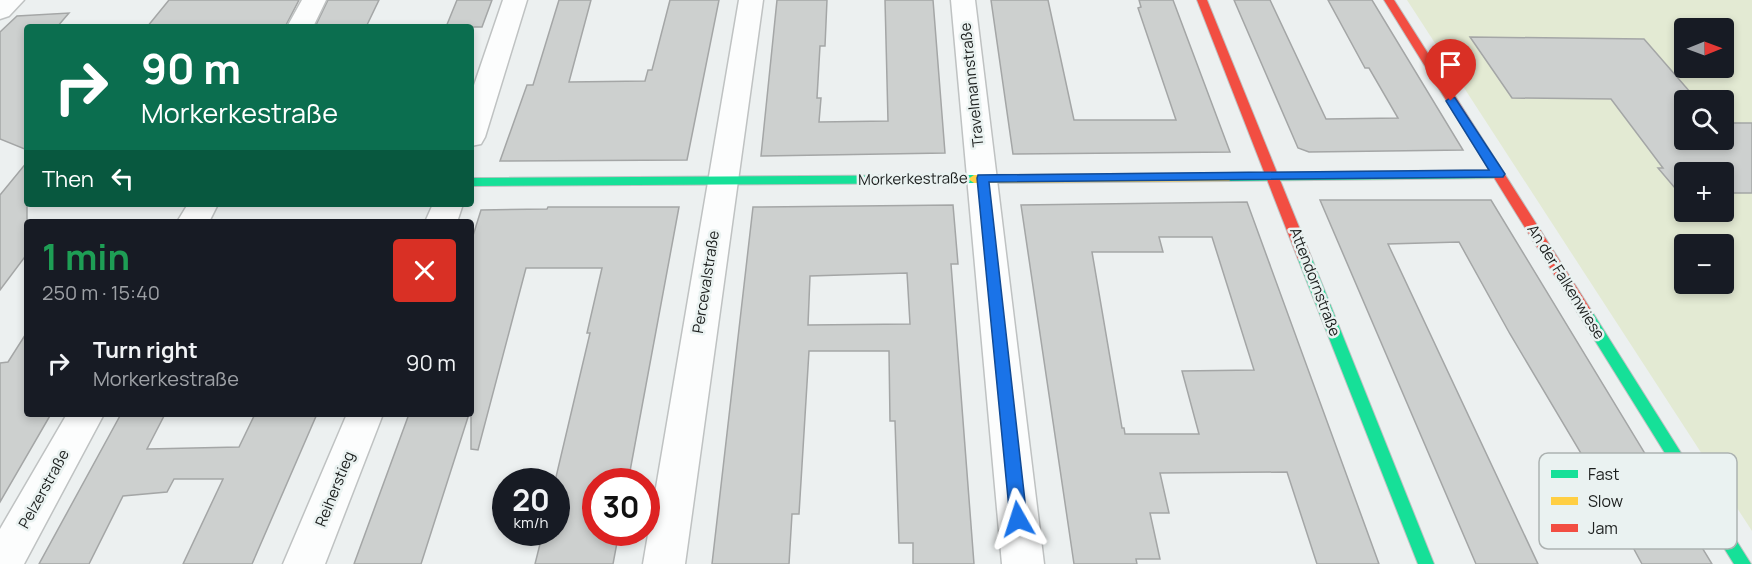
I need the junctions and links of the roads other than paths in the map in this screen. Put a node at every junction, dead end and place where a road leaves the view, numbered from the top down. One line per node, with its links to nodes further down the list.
1 (12, 0): 8 (street)
2 (314, 0): 9 (street)
3 (515, 0): 10 (street)
4 (751, 0): 15 (street, Percevalstraße)
5 (963, 0): 13 (street, Travelmannstraße)
6 (1202, 0): 12 (street, Attendornstraße)
7 (1389, 0): 11 (street, An der Falkenwiese)
8 (0, 11)
9 (302, 24)
10 (474, 128)
11 (1498, 174): 12 (street, Morkerkestraße); 18 (street, An der Falkenwiese)
12 (1274, 176): 13 (street, Morkerkestraße); 24 (street, Attendornstraße)
13 (983, 178): 15 (street, Morkerkestraße); 23 (street, Travelmannstraße)
14 (474, 182): 15 (street, Morkerkestraße)
15 (721, 182): 22 (street, Percevalstraße)
16 (84, 417): 20 (street, Pelzerstraße)
17 (363, 417): 21 (street, Reiherstieg)
18 (1673, 453)
19 (1734, 549): 25 (street, An der Falkenwiese)
20 (2, 564)
21 (304, 564)
22 (664, 564)
23 (1023, 564)
24 (1426, 564)
25 (1743, 564)

